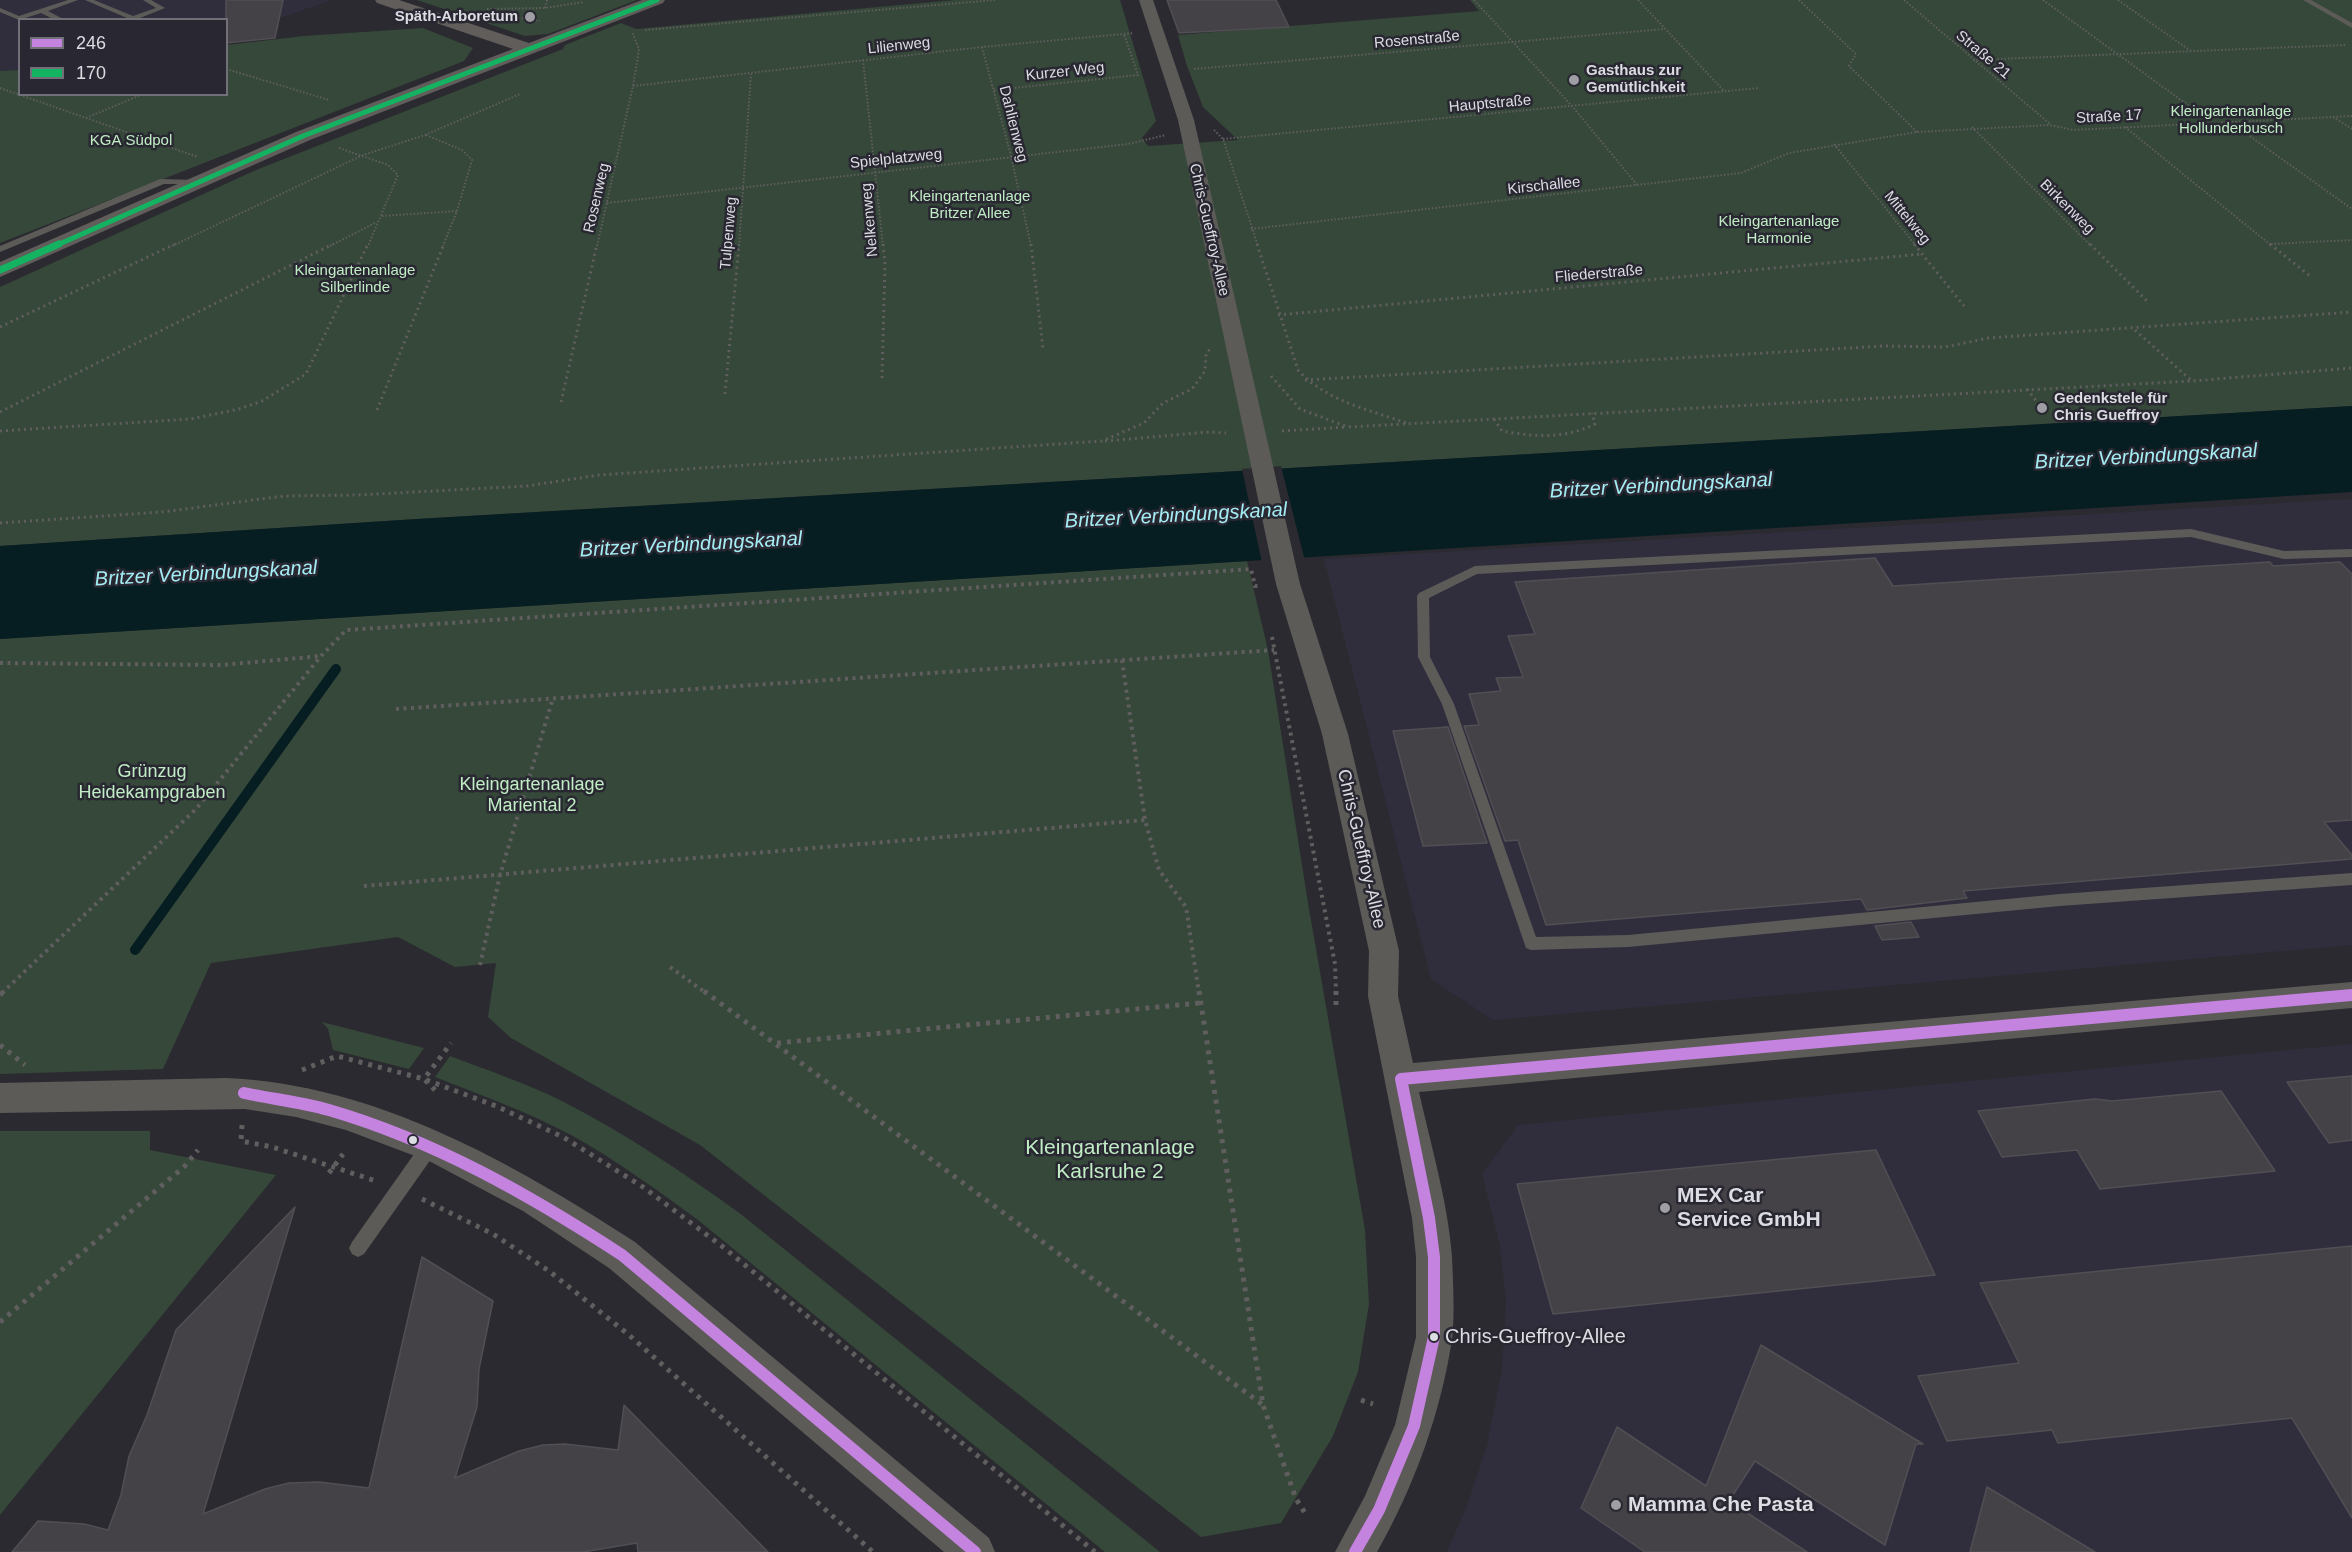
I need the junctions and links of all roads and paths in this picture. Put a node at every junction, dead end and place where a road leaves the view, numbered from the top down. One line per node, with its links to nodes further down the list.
1 (75, 0): 21 (lane)
2 (87, 0): 23 (lane)
3 (146, 0): 24 (lane)
4 (383, 0): 33 (main road)
5 (547, 0): 17 (path)
6 (657, 0): 26 (main road)
7 (995, 0): 29 (path)
8 (1146, 0): 39 (street, Chris-Gueffroy-Allee)
9 (1474, 0): 30 (path)
10 (1639, 0): 28 (path)
11 (1799, 0): 63 (path)
12 (1904, 0): 37 (path, Straße 21)
13 (2043, 0): 35 (path)
14 (2118, 0): 34 (path)
15 (2306, 0): 27 (lane)
16 (586, 2): 17 (path)
17 (545, 8): 20 (path)
18 (482, 9): 20 (path)
19 (0, 10): 21 (lane)
20 (514, 10): 25 (path)
21 (42, 11): 22 (lane)
22 (58, 18)
23 (128, 18)
24 (133, 18)
25 (545, 21)
26 (601, 22): 29 (path); 33 (main road)
27 (2352, 26)
28 (1665, 29): 30 (path, Rosenstraße); 46 (path)
29 (632, 31): 42 (path, Rosenweg)
30 (1512, 42): 39 (path, Rosenstraße); 52 (path)
31 (2352, 45): 34 (path)
32 (982, 47): 36 (path, Lilienweg); 41 (path, Lilienweg); 45 (path, Dahlienweg)
33 (528, 49): 69 (main road)
34 (2191, 51): 35 (path)
35 (2118, 54): 37 (path); 57 (path)
36 (863, 60): 40 (path, Lilienweg); 70 (path, Nelkenweg)
37 (1973, 60): 58 (path, Straße 21)
38 (228, 70): 51 (path)
39 (1170, 71): 59 (street, Chris-Gueffroy-Allee)
40 (751, 74): 42 (path, Lilienweg); 73 (path, Tulpenweg)
41 (1138, 75): 45 (path, Kurzer Weg)
42 (633, 86): 74 (path, Rosenweg)
43 (0, 88): 47 (path)
44 (1759, 88): 46 (path, Hauptstraße)
45 (994, 90): 68 (path, Dahlienweg)
46 (1724, 91): 52 (path, Hauptstraße)
47 (18, 94)
48 (520, 94): 64 (path)
49 (24, 96): 54 (path)
50 (138, 96): 54 (path)
51 (333, 101)
52 (1572, 106): 65 (path, Hauptstraße); 72 (path)
53 (2352, 116): 55 (path, Straße 17)
54 (86, 117): 69 (path)
55 (2333, 117): 56 (path, Straße 17); 62 (path)
56 (2229, 121): 57 (path, Straße 17); 75 (path)
57 (2211, 122): 61 (path, Straße 17)
58 (2050, 125): 60 (path, Straße 17); 61 (path, Straße 17)
59 (1186, 126): 65 (path); 68 (path, Spielplatzweg); 92 (street, Chris-Gueffroy-Allee)
60 (1972, 127): 63 (path, Straße 17); 86 (path, Birkenweg)
61 (2124, 127): 81 (path)
62 (2352, 129)
63 (1917, 132): 66 (path, Straße 17)
64 (425, 135): 67 (path); 76 (path)
65 (1223, 139): 79 (path)
66 (1833, 144): 72 (path, Kirschallee); 83 (path, Mittelweg)
67 (363, 155): 77 (path); 90 (path)
68 (1011, 156): 70 (path, Spielplatzweg); 93 (path, Dahlienweg)
69 (228, 168): 71 (main road)
70 (877, 171): 73 (path, Spielplatzweg); 95 (path, Nelkenweg)
71 (196, 182): 82 (lane); 84 (main road)
72 (1639, 186): 79 (path, Kirschallee)
73 (744, 187): 74 (path, Spielplatzweg); 99 (path, Tulpenweg)
74 (607, 203): 100 (path, Rosenweg)
75 (2352, 209)
76 (457, 211): 77 (path); 102 (path)
77 (382, 216): 78 (path)
78 (378, 221): 103 (path); 108 (path)
79 (1251, 229): 89 (path)
80 (2352, 240): 81 (path)
81 (2270, 244): 85 (path)
82 (0, 249)
83 (1922, 254): 87 (path, Mittelweg); 89 (path, Fliederstraße)
84 (0, 270)
85 (2310, 276)
86 (2148, 302)
87 (1964, 306)
88 (2352, 312): 91 (path)
89 (1278, 315): 96 (path)
90 (0, 327)
91 (2134, 329): 96 (path); 97 (path)
92 (1236, 345): 107 (path); 110 (street, Chris-Gueffroy-Allee); 111 (path)
93 (1043, 349)
94 (2352, 368): 97 (path)
95 (882, 378)
96 (1305, 380): 106 (path)
97 (2192, 381): 98 (path)
98 (2027, 389): 101 (path); 104 (path)
99 (725, 394)
100 (561, 402)
101 (2037, 402)
102 (377, 410)
103 (0, 412)
104 (1592, 413): 105 (path); 105 (path)
105 (1493, 419): 106 (path)
106 (1411, 424): 107 (path)
107 (1348, 427): 109 (path)
108 (0, 431)
109 (1279, 431)
110 (1254, 433): 111 (path); 136 (street, Chris-Gueffroy-Allee)
111 (1102, 441): 112 (path)
112 (0, 524)
113 (2352, 553): 124 (lane)
114 (1251, 569): 117 (path)
115 (1271, 630): 116 (path)
116 (1274, 650): 118 (path); 131 (path)
117 (321, 656): 119 (path); 128 (path)
118 (1122, 660): 120 (path); 122 (path)
119 (0, 663)
120 (553, 698): 121 (path); 123 (path)
121 (396, 708)
122 (1145, 820): 123 (path); 130 (path)
123 (500, 875): 125 (path); 126 (path)
124 (2352, 879)
125 (364, 886)
126 (480, 965)
127 (670, 968): 133 (path)
128 (0, 995)
129 (2352, 995): 136 (street)
130 (1200, 1003): 133 (path); 150 (path)
131 (1336, 1006)
132 (451, 1043): 135 (path)
133 (776, 1043): 150 (path)
134 (337, 1056): 135 (path)
135 (424, 1079): 137 (path); 154 (path)
136 (1401, 1079): 155 (street, Chris-Gueffroy-Allee)
137 (435, 1090)
138 (0, 1098): 140 (street)
139 (241, 1142): 143 (path)
140 (430, 1146): 145 (lane); 153 (street)
141 (198, 1150): 147 (path)
142 (343, 1154): 143 (path)
143 (333, 1167): 144 (path); 145 (path)
144 (329, 1173)
145 (400, 1189): 146 (lane); 152 (path)
146 (358, 1248)
147 (0, 1322)
148 (1361, 1400): 149 (path)
149 (1374, 1404)
150 (1263, 1406): 151 (path)
151 (1305, 1513)
152 (873, 1552)
153 (975, 1552)
154 (1095, 1552)
155 (1354, 1552)

